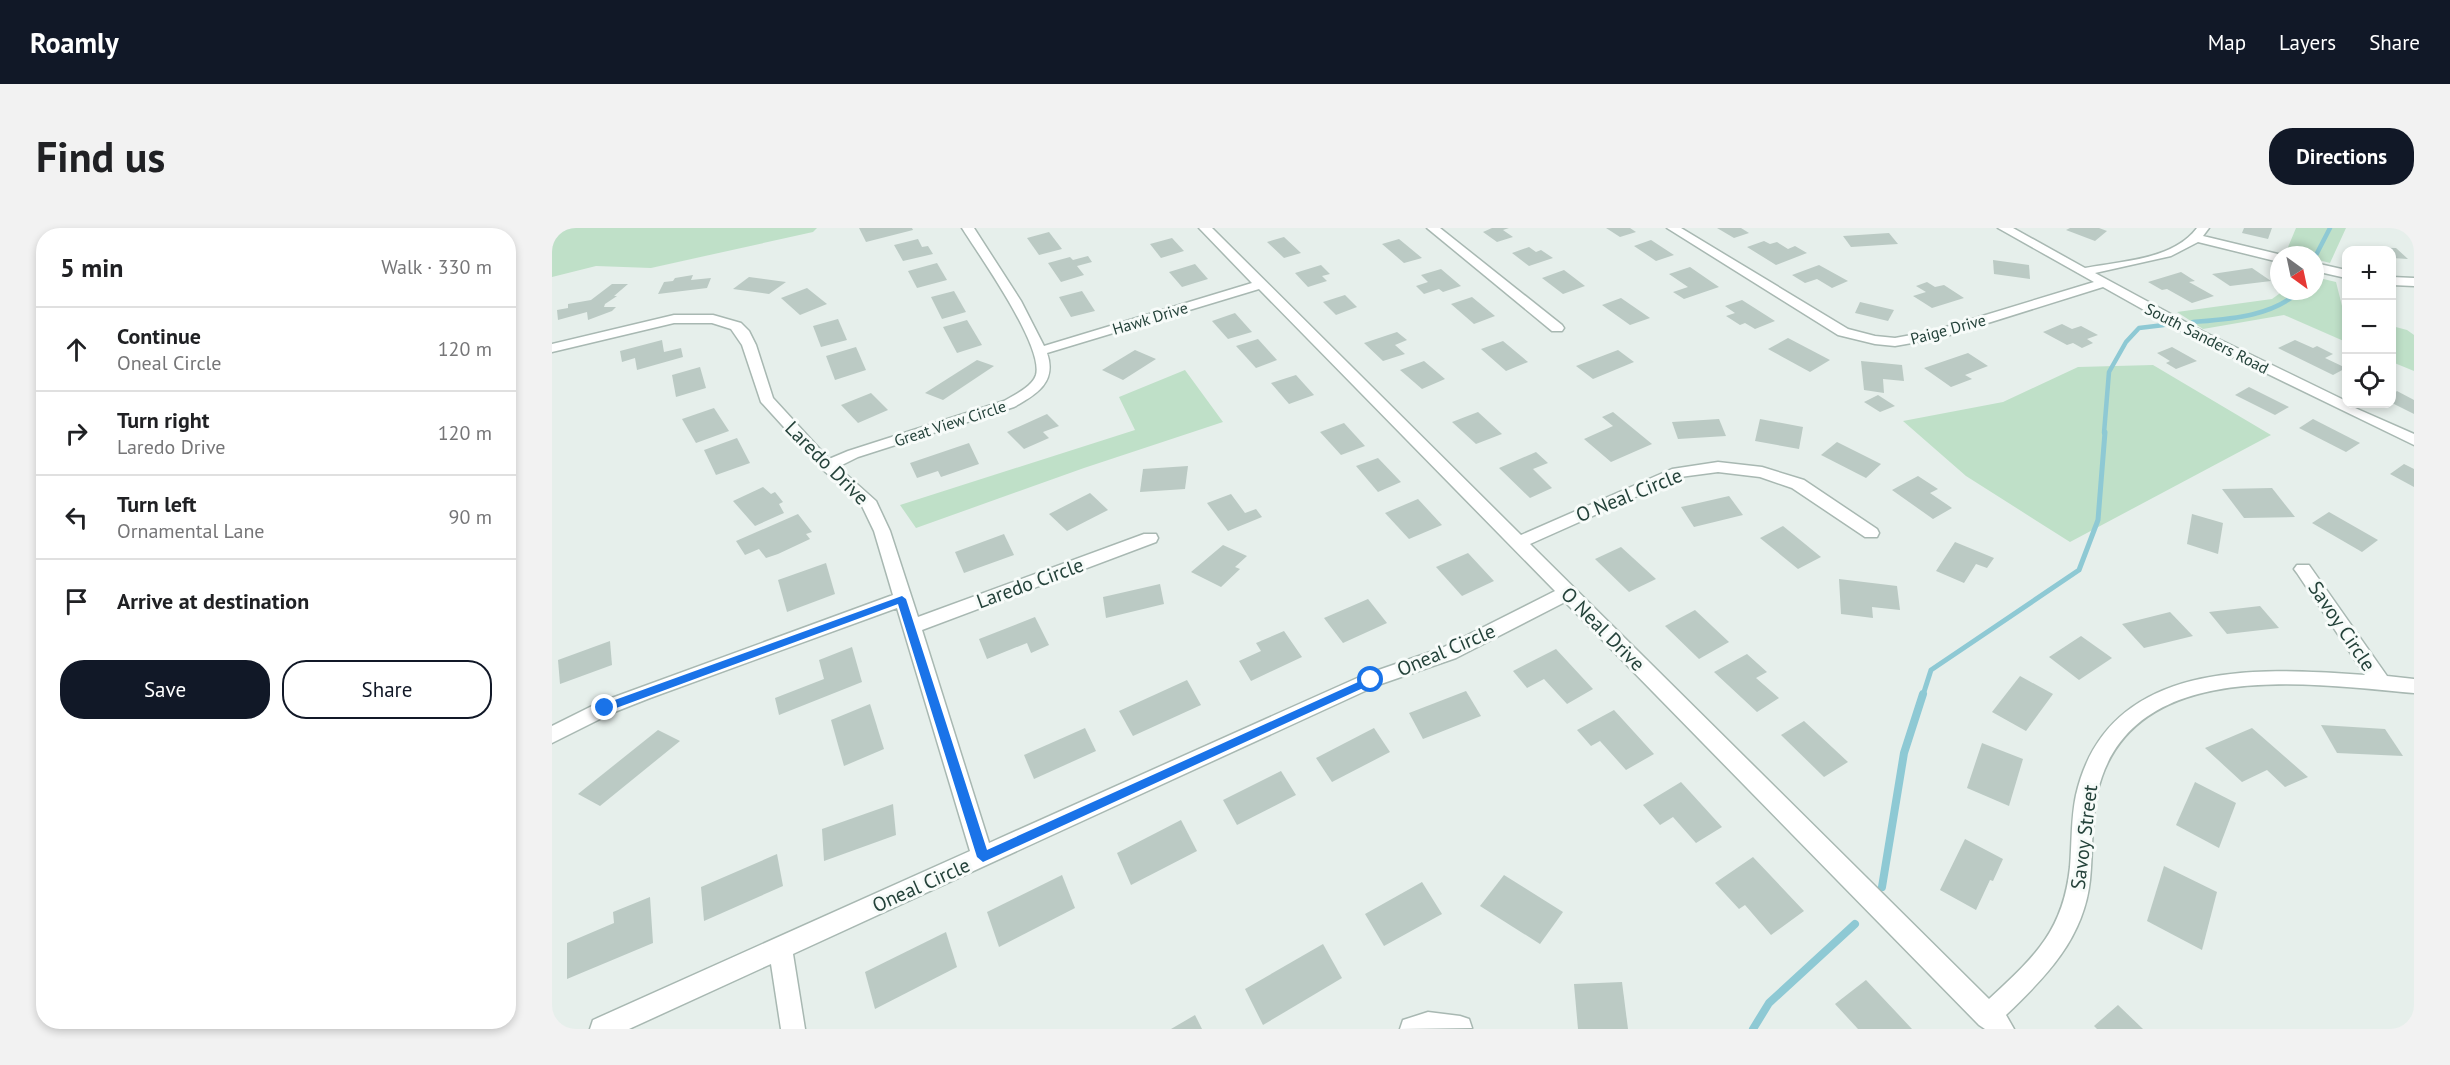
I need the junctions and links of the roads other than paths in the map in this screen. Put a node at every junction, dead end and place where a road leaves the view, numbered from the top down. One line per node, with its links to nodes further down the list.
1 (968, 228): 17 (street, Great View Circle)
2 (1205, 228): 14 (street, O Neal Drive)
3 (1433, 228): 15 (street)
4 (1673, 228): 13 (street, Paige Drive)
5 (2004, 228): 9 (street, South Sanders Road)
6 (2200, 233): 7 (street); 9 (street)
7 (2270, 255)
8 (2324, 269): 10 (street)
9 (2082, 272): 13 (street, South Sanders Road)
10 (2342, 273)
11 (2396, 281): 12 (street)
12 (2414, 282)
13 (2104, 283): 18 (street, South Sanders Road)
14 (1259, 285): 17 (street, Hawk Drive); 22 (street, O Neal Drive)
15 (1557, 328)
16 (552, 348): 19 (street, Laredo Drive)
17 (1040, 351): 19 (street, Great View Circle)
18 (2414, 440)
19 (827, 466): 25 (street, Laredo Drive)
20 (1871, 533): 22 (street, O Neal Circle)
21 (1150, 538): 26 (street, Laredo Circle)
22 (1518, 543): 24 (street, O Neal Drive)
23 (2303, 569): 27 (street, Savoy Circle)
24 (1567, 593): 30 (street, Oneal Circle); 32 (street, O Neal Drive)
25 (902, 599): 26 (street, Laredo Drive); 29 (street)
26 (910, 627): 30 (street, Laredo Drive)
27 (2381, 683): 28 (street, Savoy Street); 32 (street, Savoy Street)
28 (2414, 686)
29 (552, 735)
30 (983, 857): 31 (street, Oneal Circle)
31 (780, 948): 34 (street, Oneal Circle); 35 (street)
32 (1995, 1022)
33 (1460, 1028): 36 (street)
34 (602, 1029)
35 (792, 1029)
36 (1412, 1029)

